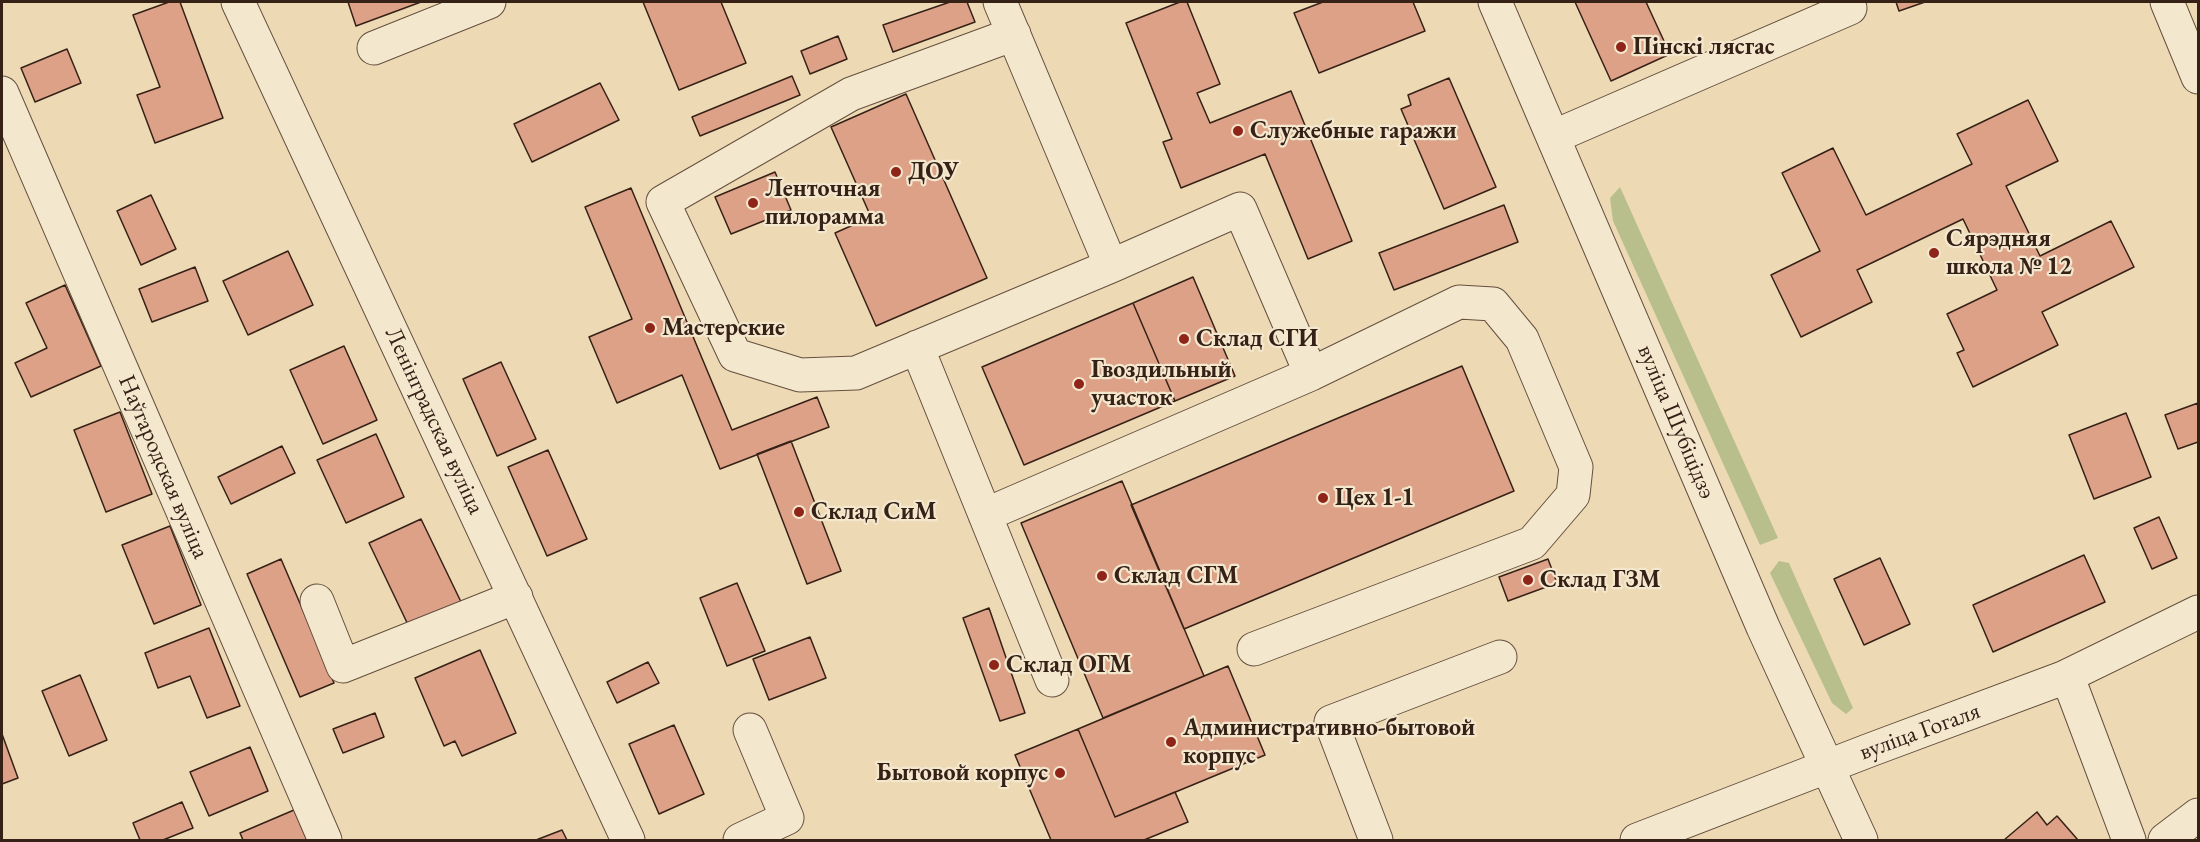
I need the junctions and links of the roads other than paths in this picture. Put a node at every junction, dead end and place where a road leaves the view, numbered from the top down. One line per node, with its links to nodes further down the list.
1 (238, 2): 16 (street, Ленінградская вуліца)
2 (489, 2): 8 (street)
3 (1000, 2): 7 (street)
4 (1495, 2): 11 (street, вуліца Шубіцідзэ)
5 (2167, 2): 9 (street)
6 (1850, 8): 11 (street)
7 (1014, 34): 12 (street); 13 (street)
8 (374, 48)
9 (2199, 77)
10 (2, 93): 26 (street, Наўгародская вуліца)
11 (1553, 136): 24 (street, вуліца Шубіцідзэ)
12 (1111, 266): 13 (street); 14 (street)
13 (917, 347): 15 (street)
14 (1311, 374): 15 (street); 19 (street)
15 (985, 515): 22 (street)
16 (516, 597): 17 (street); 27 (street, Ленінградская вуліца)
17 (317, 601)
18 (2199, 612): 21 (street, вуліца Гогаля)
19 (1254, 649)
20 (1500, 657): 29 (street)
21 (2063, 678): 24 (street, вуліца Гогаля); 32 (street)
22 (1052, 680)
23 (750, 730): 28 (street)
24 (1826, 767): 30 (street, вуліца Гогаля); 31 (street, вуліца Шубіцідзэ)
25 (2199, 815): 33 (street)
26 (325, 840)
27 (628, 840)
28 (740, 840)
29 (1376, 840)
30 (1637, 840)
31 (1861, 840)
32 (2129, 840)
33 (2165, 840)

